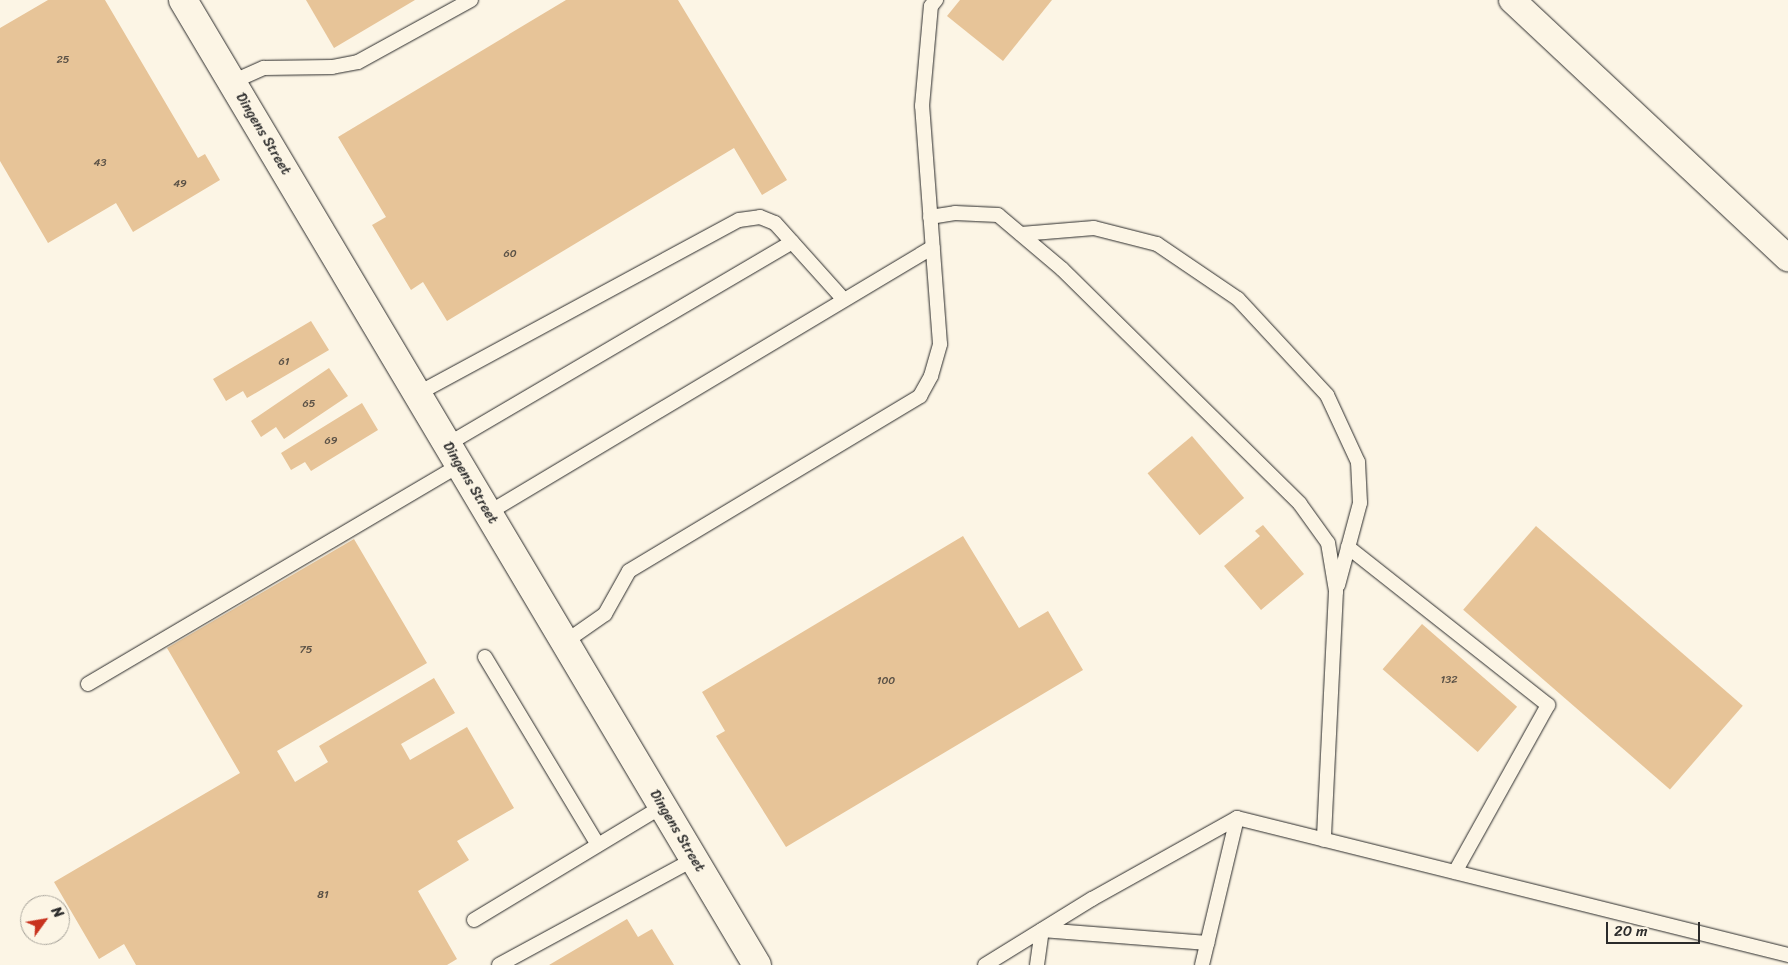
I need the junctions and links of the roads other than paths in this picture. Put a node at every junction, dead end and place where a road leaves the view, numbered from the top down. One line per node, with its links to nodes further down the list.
1 (183, 0): 5 (street, Dingens Street)
2 (471, 0): 5 (lane)
3 (936, 0): 6 (lane)
4 (1512, 0): 10 (street)
5 (232, 82): 12 (street, Dingens Street)
6 (930, 217): 7 (lane); 9 (lane)
7 (1021, 234): 15 (lane); 16 (lane)
8 (792, 242): 11 (lane); 12 (lane); 13 (lane)
9 (933, 247): 11 (lane); 17 (lane)
10 (1788, 258)
11 (844, 300): 14 (lane)
12 (417, 394): 13 (street, Dingens Street)
13 (454, 454): 14 (street, Dingens Street); 19 (lane)
14 (488, 513): 17 (street, Dingens Street)
15 (1348, 547): 16 (lane); 25 (lane)
16 (1336, 591): 22 (lane)
17 (565, 642): 20 (street, Dingens Street)
18 (485, 657): 23 (lane)
19 (88, 684)
20 (662, 806): 23 (lane); 24 (street, Dingens Street)
21 (1237, 818): 22 (lane); 27 (lane); 28 (lane)
22 (1324, 840): 25 (lane)
23 (598, 845): 26 (lane)
24 (694, 859): 30 (lane); 31 (street, Dingens Street)
25 (1455, 872): 29 (lane)
26 (474, 920)
27 (1042, 930): 28 (lane); 32 (lane); 33 (lane)
28 (1207, 943): 34 (lane)
29 (1788, 955)
30 (499, 965)
31 (757, 965)
32 (985, 965)
33 (1037, 965)
34 (1202, 965)

